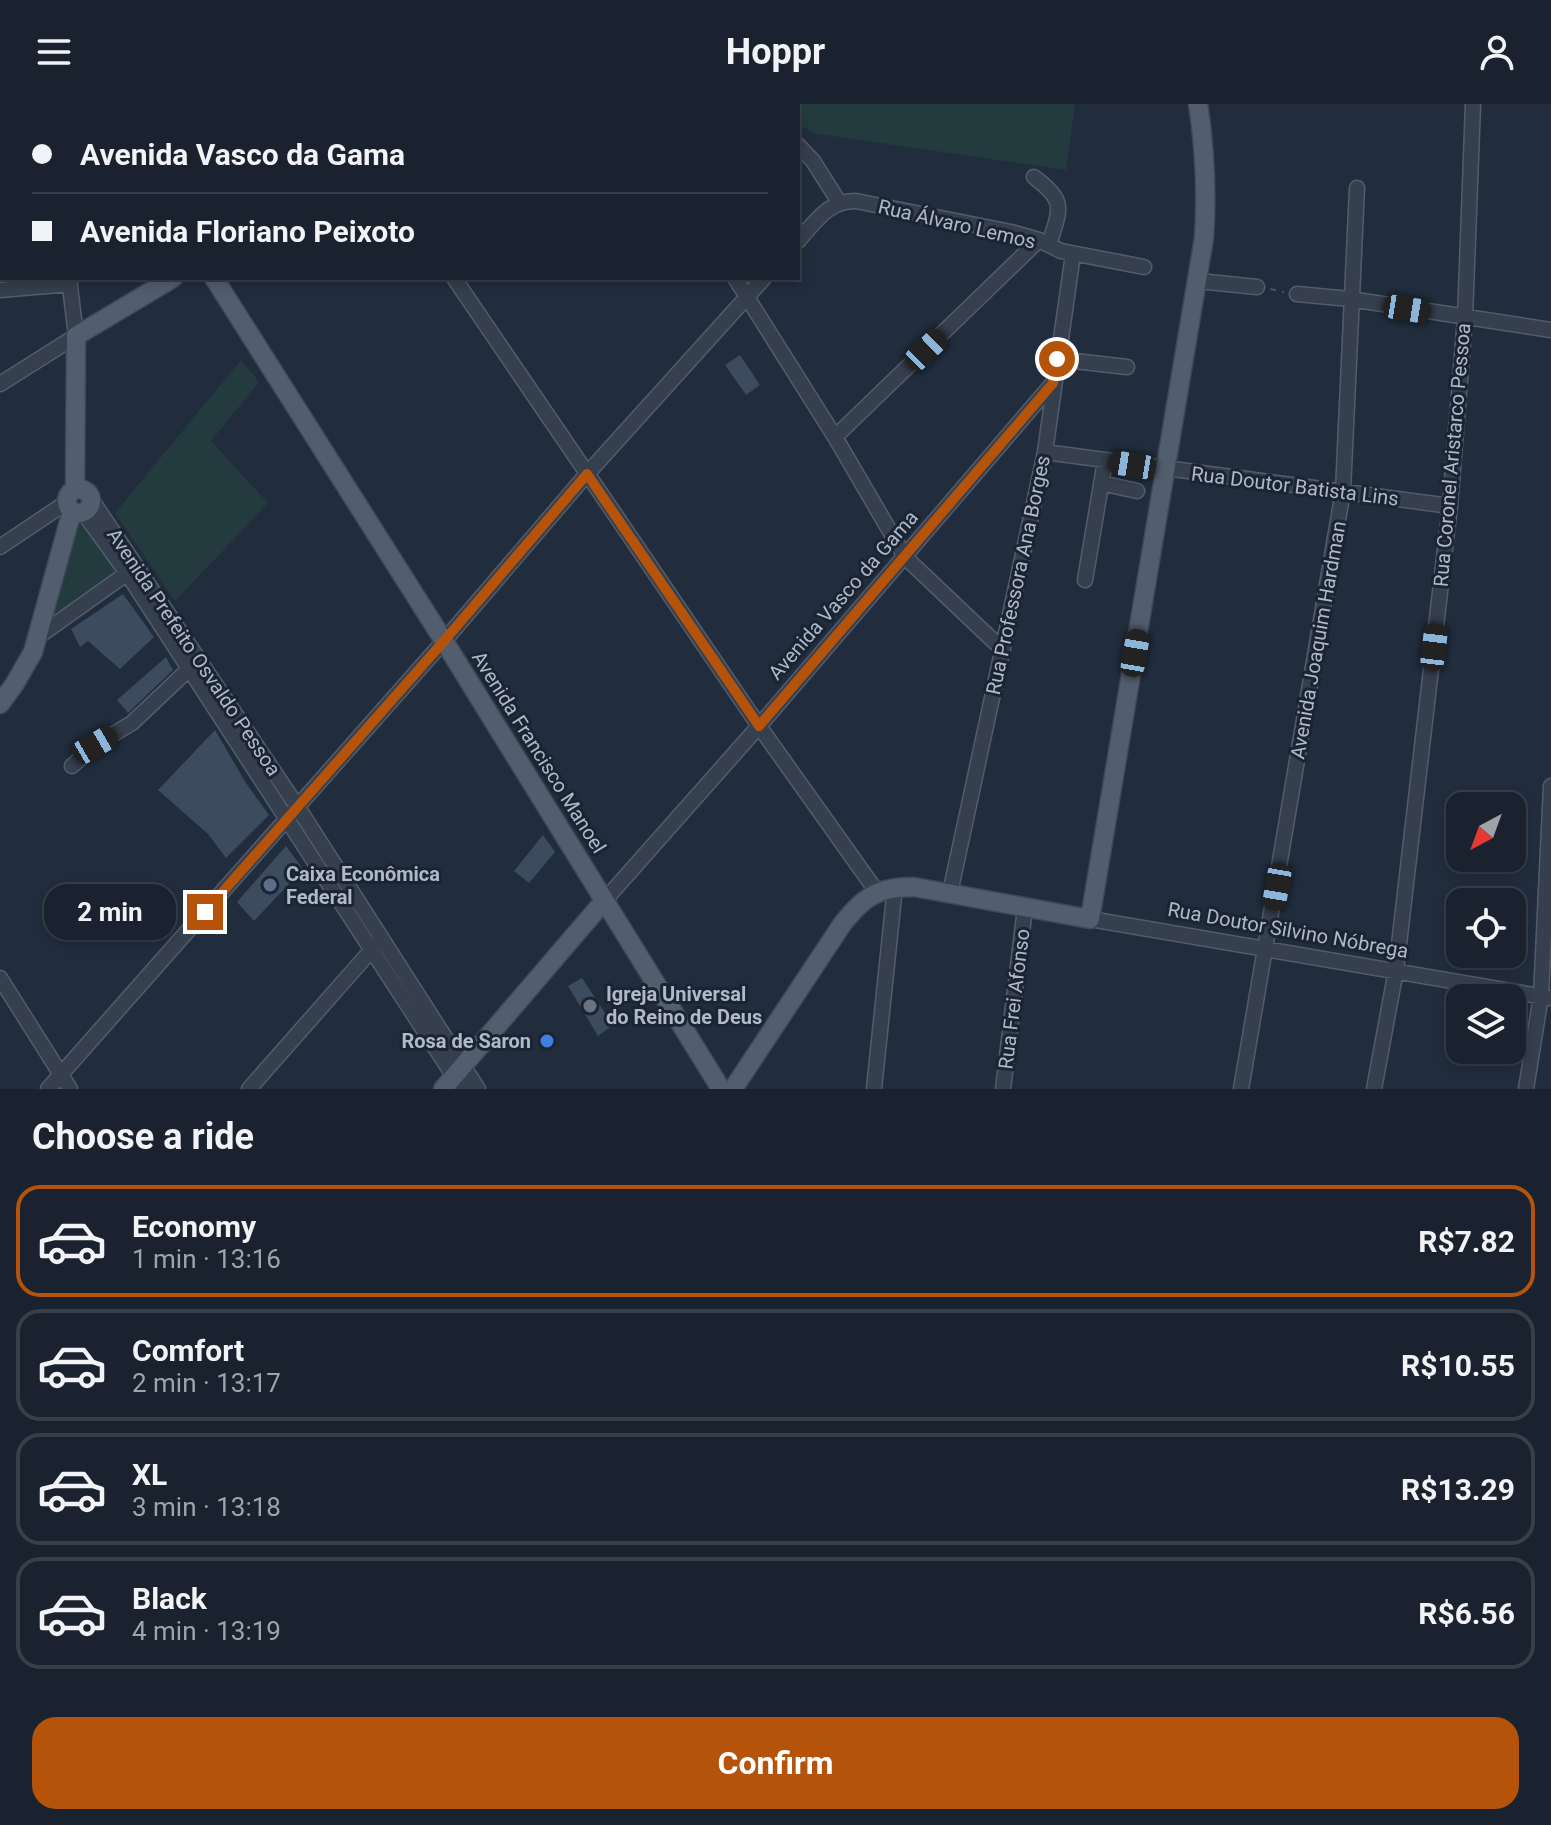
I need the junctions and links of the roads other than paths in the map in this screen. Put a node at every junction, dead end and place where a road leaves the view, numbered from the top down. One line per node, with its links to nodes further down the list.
1 (1198, 104): 17 (main road)
2 (1473, 104): 23 (street, Rua Coronel Aristarco Pessoa)
3 (800, 147): 6 (street)
4 (1034, 177): 8 (street)
5 (1357, 188): 22 (street, Avenida Joaquim Hardman)
6 (839, 202): 7 (street); 8 (street, Rua Álvaro Lemos)
7 (800, 239)
8 (1044, 243): 9 (street, Rua Álvaro Lemos); 30 (street)
9 (1073, 254): 10 (street, Rua Álvaro Lemos); 26 (street, Rua Professora Ana Borges)
10 (1144, 267)
11 (170, 280): 25 (main road)
12 (215, 280): 45 (main road, Avenida Francisco Manoel)
13 (455, 280): 34 (street)
14 (736, 280): 21 (street)
15 (762, 280): 21 (street)
16 (70, 281): 19 (street); 25 (street)
17 (1198, 281): 18 (street); 33 (main road)
18 (1257, 287)
19 (0, 290)
20 (1297, 294): 22 (street)
21 (747, 297): 30 (street); 34 (street)
22 (1350, 299): 23 (street); 37 (street, Avenida Joaquim Hardman)
23 (1465, 318): 24 (street); 39 (street, Rua Coronel Aristarco Pessoa)
24 (1551, 330)
25 (76, 336): 29 (street); 38 (main road)
26 (1057, 359): 27 (street); 28 (street, Rua Professora Ana Borges)
27 (1127, 367)
28 (1053, 383): 31 (street, Rua Professora Ana Borges); 41 (street, Avenida Vasco da Gama)
29 (0, 384)
30 (835, 437): 41 (street)
31 (1045, 452): 32 (street, Rua Doutor Batista Lins); 46 (street, Rua Professora Ana Borges)
32 (1105, 461): 33 (street, Rua Doutor Batista Lins); 35 (street)
33 (1166, 470): 37 (street, Rua Doutor Batista Lins); 58 (main road)
34 (587, 474): 45 (street); 49 (street)
35 (1101, 483): 36 (street); 43 (street)
36 (1137, 491)
37 (1343, 491): 39 (street, Rua Doutor Batista Lins); 60 (street, Avenida Joaquim Hardman)
38 (78, 503): 40 (street); 42 (street, Avenida Prefeito Osvaldo Pessoa); 44 (main road)
39 (1450, 506): 61 (street, Rua Coronel Aristarco Pessoa)
40 (0, 547)
41 (905, 557): 46 (street); 49 (street, Avenida Vasco da Gama)
42 (132, 570): 44 (street); 47 (street, Avenida Prefeito Osvaldo Pessoa); 51 (street, Avenida Prefeito Osvaldo Pessoa)
43 (1085, 580)
44 (39, 636): 48 (main road)
45 (444, 641): 53 (street); 56 (main road, Avenida Francisco Manoel)
46 (1003, 650): 55 (street, Rua Professora Ana Borges)
47 (189, 669): 50 (street); 51 (street, Avenida Prefeito Osvaldo Pessoa)
48 (0, 704)
49 (759, 726): 54 (street); 56 (street, Avenida Vasco da Gama)
50 (72, 766)
51 (264, 771): 53 (street, Avenida Prefeito Osvaldo Pessoa)
52 (1551, 786): 63 (street)
53 (292, 812): 59 (street, Avenida Prefeito Osvaldo Pessoa); 64 (street)
54 (886, 889): 55 (main road, Rua Doutor Silvino Nóbrega); 71 (main road); 72 (street)
55 (950, 893): 57 (main road, Rua Doutor Silvino Nóbrega)
56 (604, 901): 65 (main road, Avenida Vasco da Gama); 70 (main road, Avenida Francisco Manoel)
57 (1025, 908): 58 (main road, Rua Doutor Silvino Nóbrega); 73 (street, Rua Frei Afonso)
58 (1090, 919): 60 (street, Rua Doutor Silvino Nóbrega)
59 (376, 946): 65 (street, Avenida Prefeito Osvaldo Pessoa); 68 (street)
60 (1266, 948): 61 (street, Rua Doutor Silvino Nóbrega); 74 (street, Avenida Joaquim Hardman)
61 (1396, 970): 63 (street, Rua Doutor Silvino Nóbrega); 75 (street, Rua Coronel Aristarco Pessoa)
62 (0, 978): 64 (street)
63 (1546, 997): 76 (street)
64 (61, 1075): 66 (street); 67 (street)
65 (455, 1080): 69 (street, Avenida Prefeito Osvaldo Pessoa)
66 (48, 1089)
67 (70, 1089)
68 (249, 1089)
69 (478, 1089)
70 (721, 1089)
71 (733, 1089)
72 (874, 1089)
73 (1003, 1089)
74 (1241, 1089)
75 (1374, 1089)
76 (1526, 1089)

